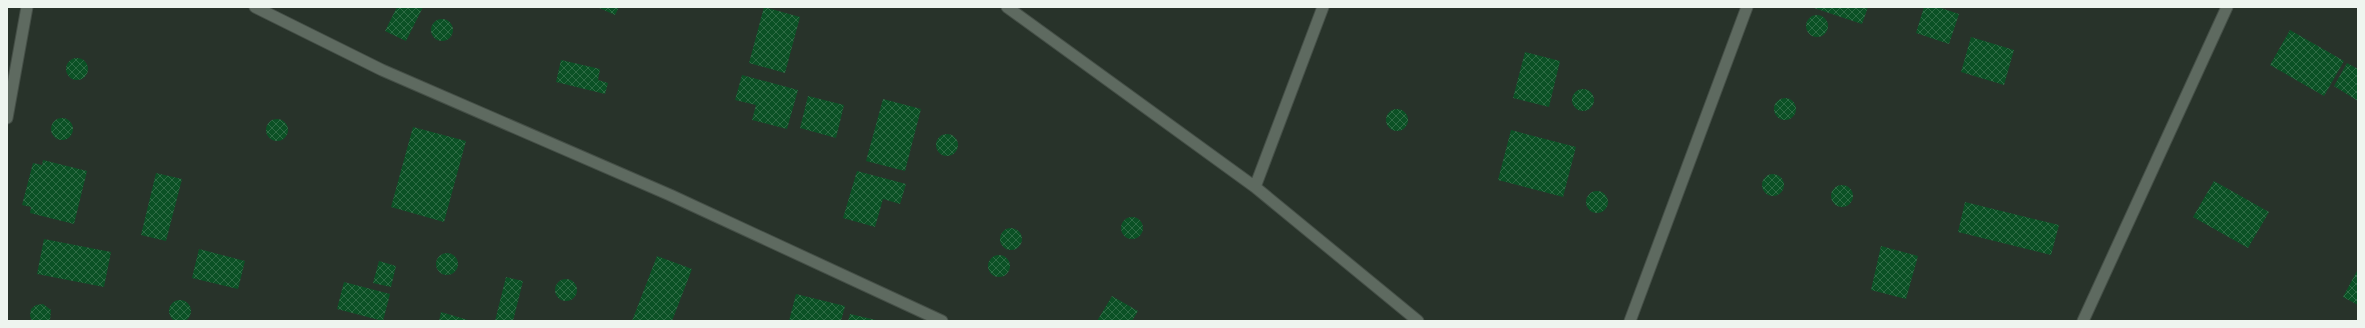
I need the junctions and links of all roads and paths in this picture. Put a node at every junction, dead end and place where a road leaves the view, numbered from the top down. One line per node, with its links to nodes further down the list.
1 (27, 7): 7 (street)
2 (255, 7): 9 (street)
3 (1007, 7): 8 (street)
4 (1323, 7): 8 (street)
5 (1748, 7): 11 (street)
6 (2227, 7): 12 (street)
7 (7, 118)
8 (1255, 187): 10 (street)
9 (942, 321)
10 (1418, 321)
11 (1630, 321)
12 (2083, 321)

